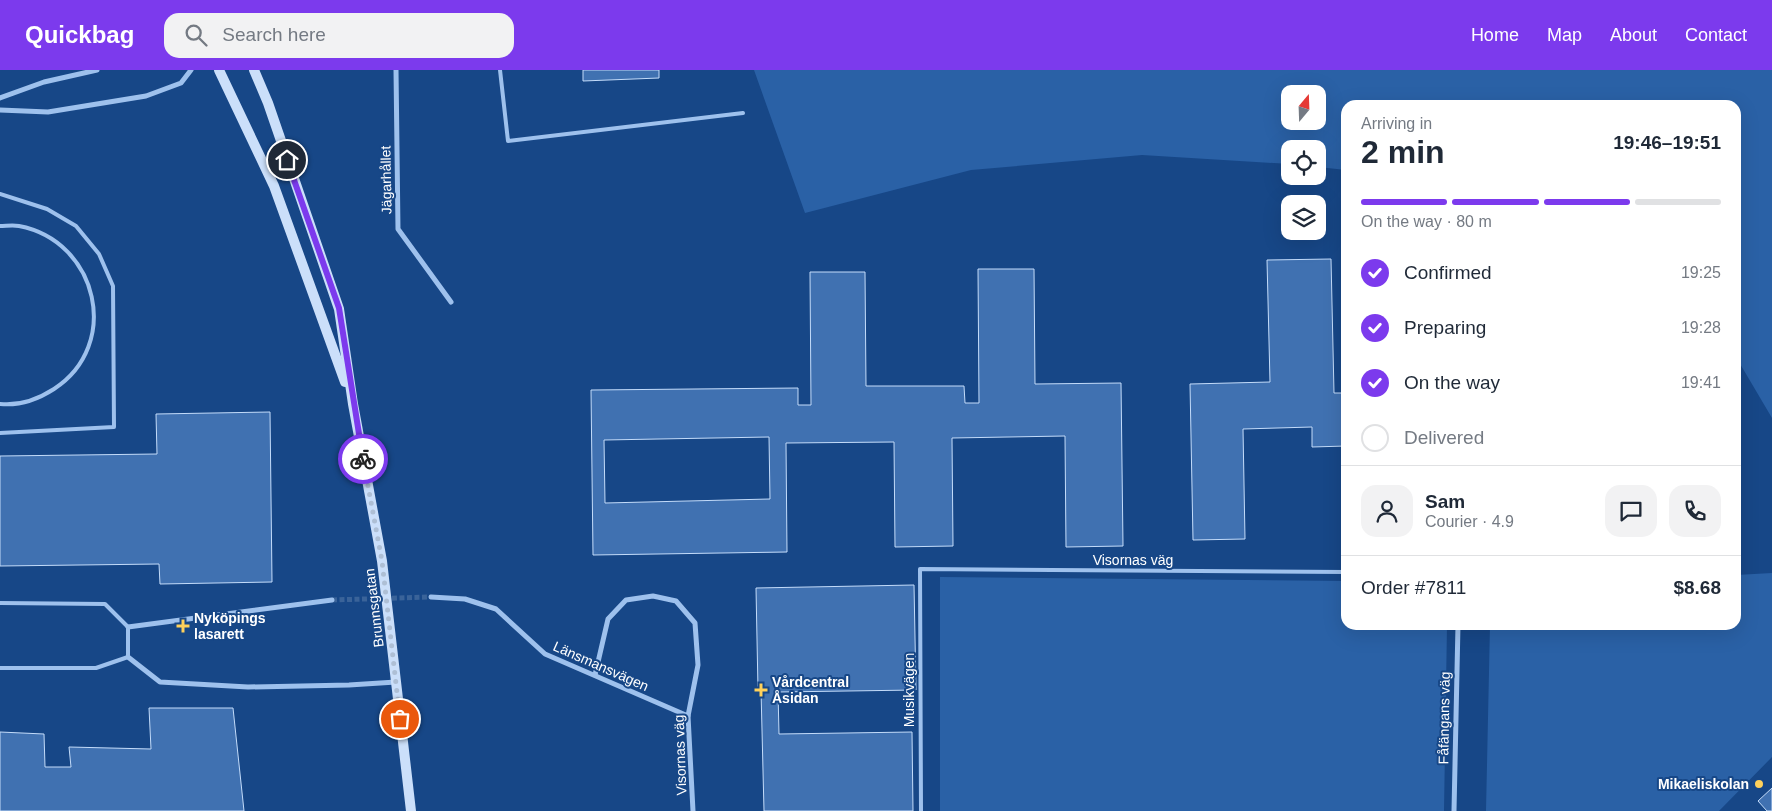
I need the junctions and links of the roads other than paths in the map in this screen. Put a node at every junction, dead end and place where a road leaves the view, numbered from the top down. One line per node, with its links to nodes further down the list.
1 (97, 70): 7 (street)
2 (191, 70): 8 (street)
3 (219, 70): 14 (main road, Brunnsgatan)
4 (254, 70): 14 (main road, Brunnsgatan)
5 (396, 70): 12 (street, Jägarhållet)
6 (500, 70): 9 (lane)
7 (0, 98)
8 (0, 110)
9 (743, 113)
10 (0, 194): 15 (lane)
11 (0, 226): 13 (lane)
12 (451, 302)
13 (0, 404)
14 (353, 404): 26 (main road, Brunnsgatan)
15 (0, 433)
16 (920, 569): 17 (lane, Visornas väg); 30 (lane, Musikvägen)
17 (1341, 572)
18 (430, 597): 25 (street, Länsmansvägen)
19 (332, 600): 21 (street)
20 (0, 603): 21 (lane)
21 (128, 627): 23 (lane)
22 (1458, 630): 31 (street, Fåfängans väg)
23 (128, 657): 24 (lane); 26 (street)
24 (0, 668)
25 (595, 675): 27 (street, Länsmansvägen); 27 (street, Visornas väg)
26 (396, 682): 28 (main road, Brunnsgatan)
27 (688, 716): 29 (street, Visornas väg)
28 (411, 811)
29 (694, 811)
30 (921, 811)
31 (1454, 811)

